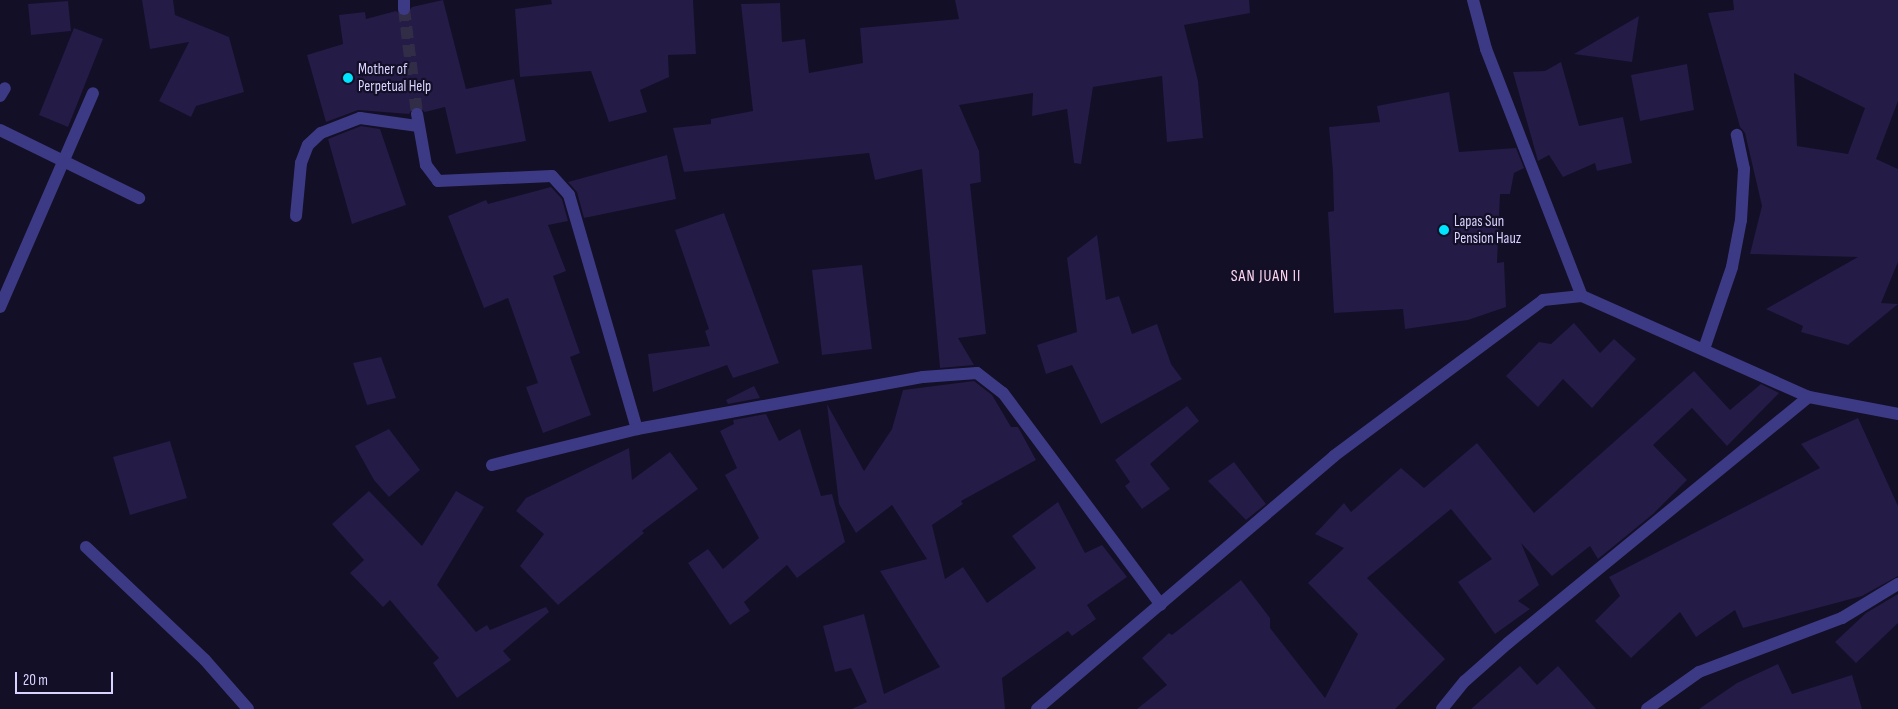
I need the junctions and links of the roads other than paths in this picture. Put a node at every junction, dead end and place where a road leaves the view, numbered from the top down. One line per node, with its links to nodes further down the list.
1 (1473, 0): 8 (street)
2 (94, 93): 5 (street)
3 (0, 130): 5 (street)
4 (1737, 135): 10 (street)
5 (62, 160): 6 (street); 9 (street)
6 (140, 198)
7 (296, 216): 13 (street)
8 (1582, 296): 10 (street); 17 (street)
9 (0, 308)
10 (1704, 349): 11 (street)
11 (1809, 397): 12 (street); 20 (street)
12 (1898, 414)
13 (637, 429): 14 (street); 17 (street)
14 (492, 465)
15 (86, 547): 18 (street)
16 (1898, 584): 21 (street)
17 (1161, 605): 19 (street)
18 (248, 709)
19 (1038, 709)
20 (1442, 709)
21 (1647, 709)

